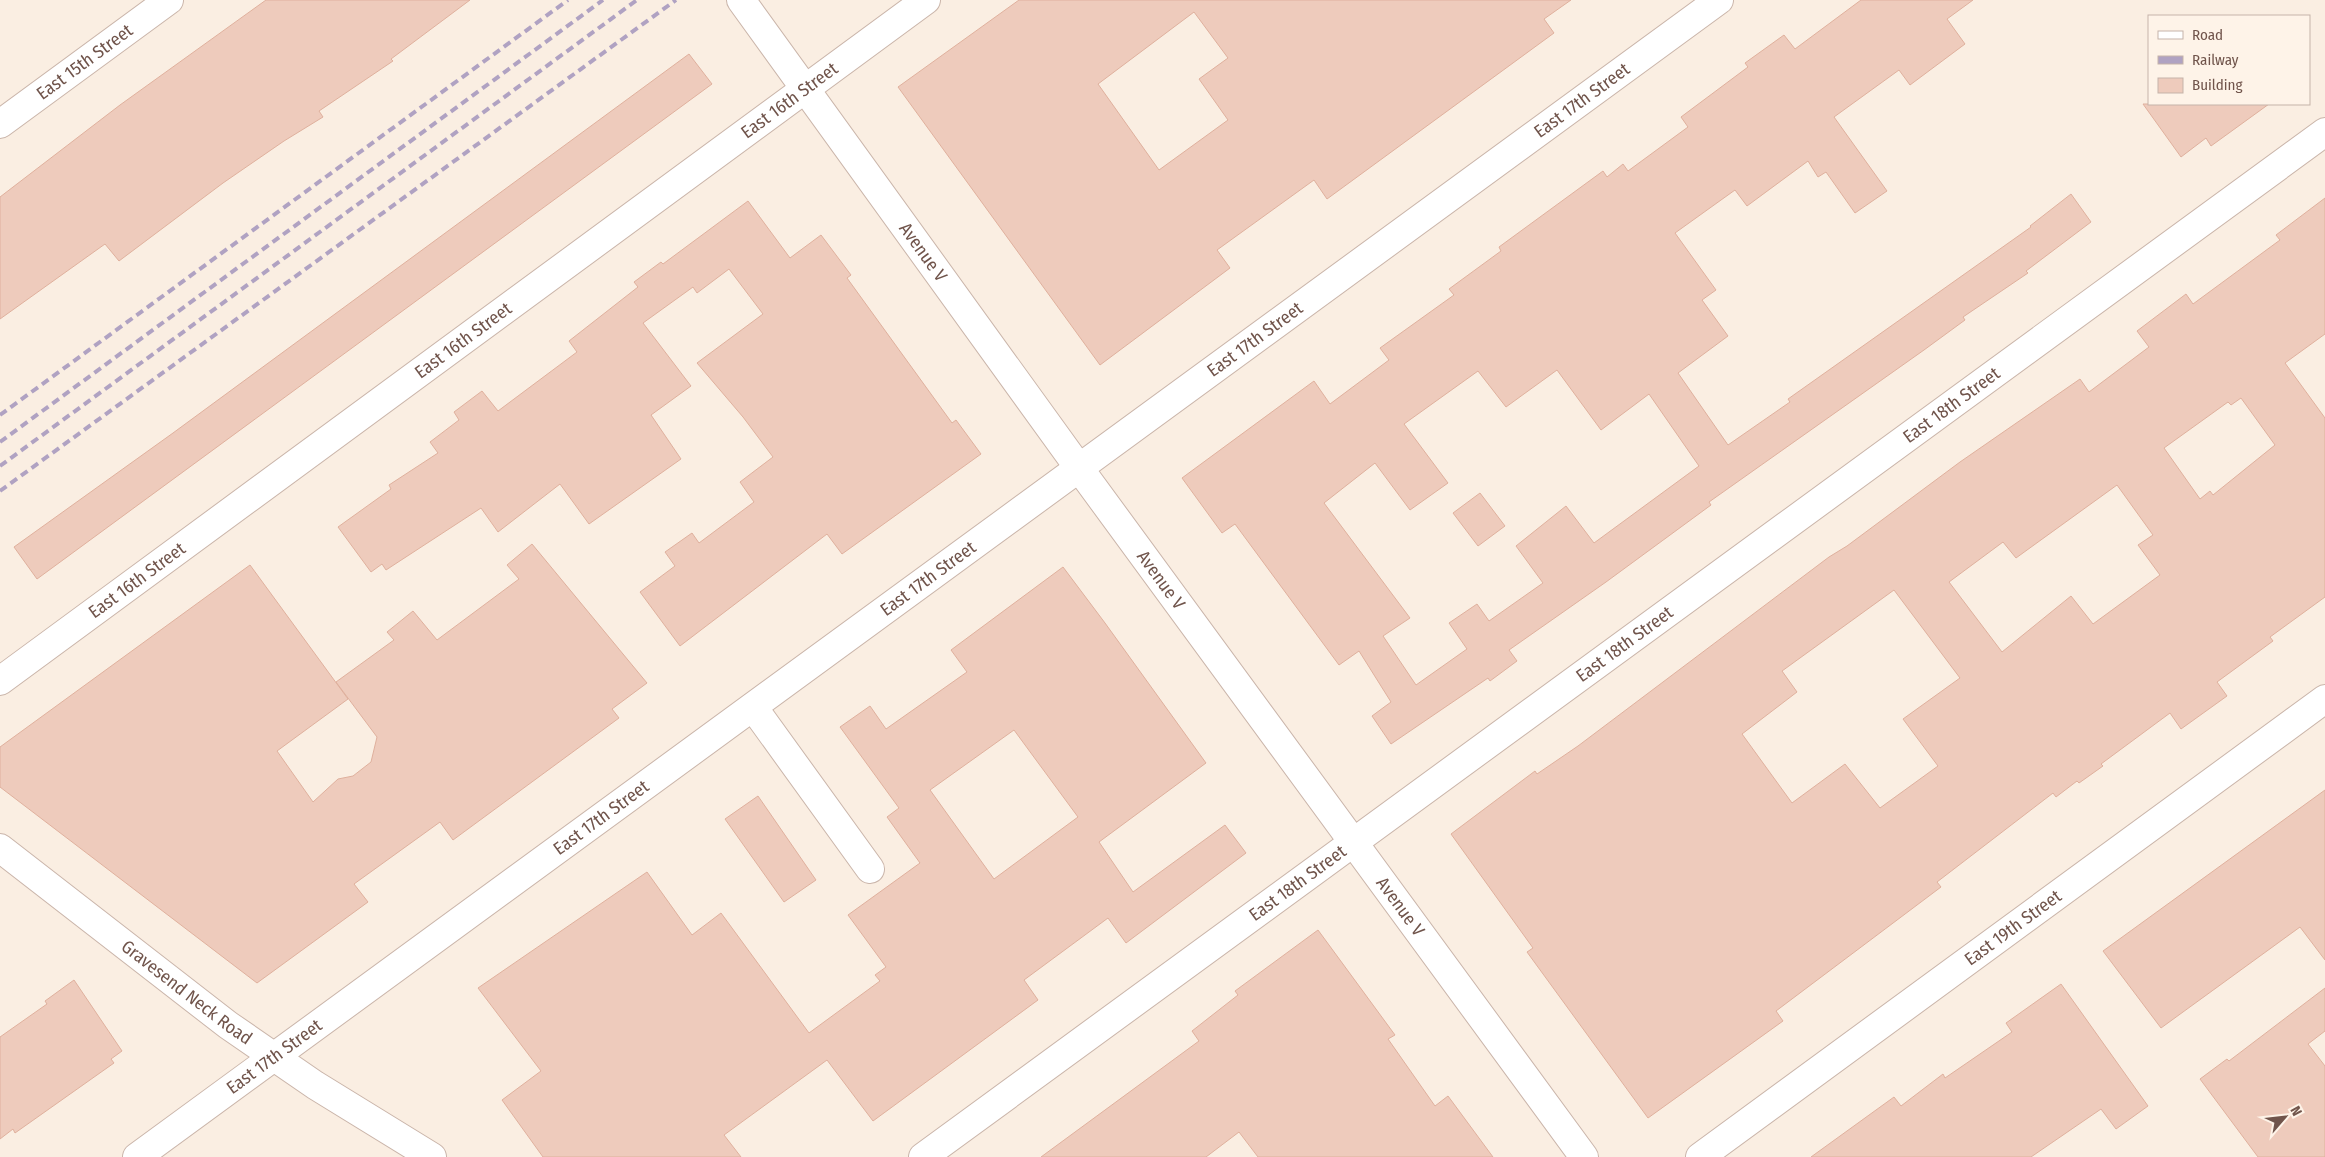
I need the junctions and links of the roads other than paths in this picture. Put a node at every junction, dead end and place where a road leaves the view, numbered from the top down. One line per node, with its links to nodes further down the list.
1 (169, 0): 6 (street, East 15th Street)
2 (741, 0): 5 (street, Avenue V)
3 (926, 0): 5 (street, East 16th Street)
4 (1719, 0): 8 (street, East 17th Street)
5 (805, 88): 8 (street, Avenue V); 9 (street, East 16th Street)
6 (0, 124)
7 (2325, 132): 12 (street, East 18th Street)
8 (1079, 468): 11 (street, East 17th Street); 12 (street, Avenue V)
9 (0, 681)
10 (2325, 699): 20 (street, East 19th Street)
11 (752, 707): 14 (street); 15 (street, East 17th Street)
12 (1355, 843): 18 (street, East 18th Street); 19 (street, Avenue V)
13 (0, 848): 15 (street, Gravesend Neck Road)
14 (870, 869)
15 (274, 1057): 16 (street, East 17th Street); 17 (street, Gravesend Neck Road)
16 (137, 1157)
17 (432, 1157)
18 (923, 1157)
19 (1584, 1157)
20 (1700, 1157)

